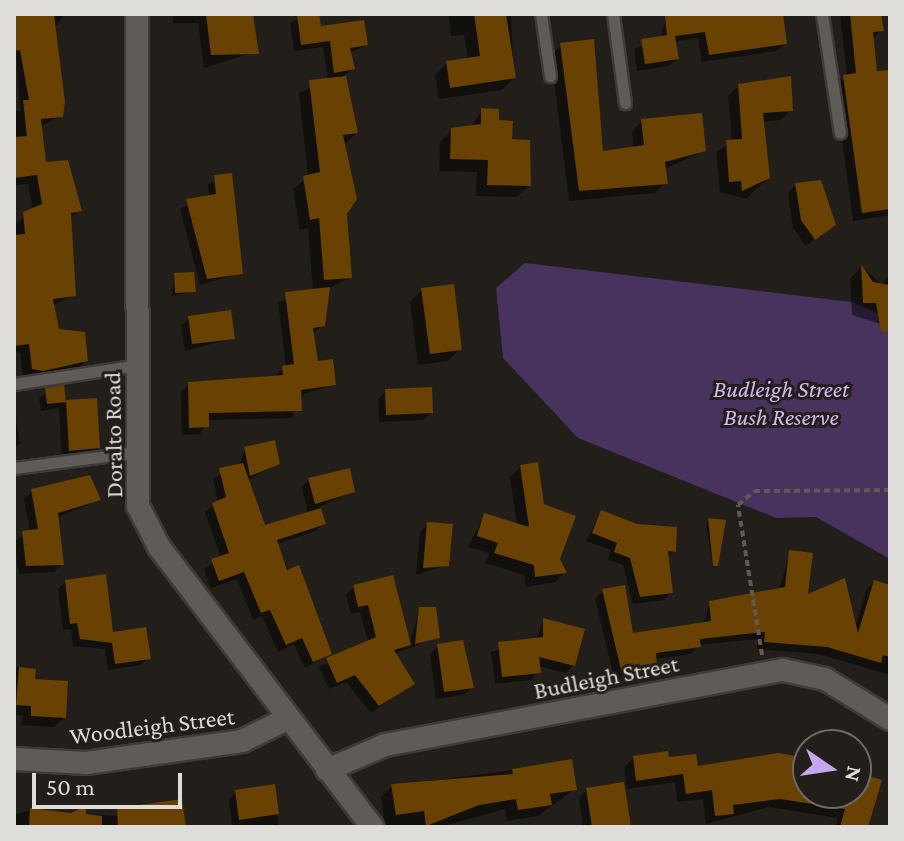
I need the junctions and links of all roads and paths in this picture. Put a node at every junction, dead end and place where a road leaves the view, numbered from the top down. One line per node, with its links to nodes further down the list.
1 (137, 14): 8 (street, Doralto Road)
2 (541, 14): 5 (lane)
3 (613, 14): 6 (lane)
4 (822, 14): 7 (lane)
5 (550, 76)
6 (625, 103)
7 (840, 133)
8 (138, 365): 9 (lane); 10 (street, Doralto Road)
9 (14, 384)
10 (138, 452): 11 (lane); 14 (street, Doralto Road)
11 (14, 468)
12 (890, 490): 13 (path)
13 (765, 673): 15 (street, Budleigh Street); 17 (street, Budleigh Street)
14 (289, 718): 16 (street, Woodleigh Street); 17 (street, Doralto Road)
15 (890, 719)
16 (14, 759)
17 (327, 770): 18 (street, Doralto Road)
18 (372, 827)

